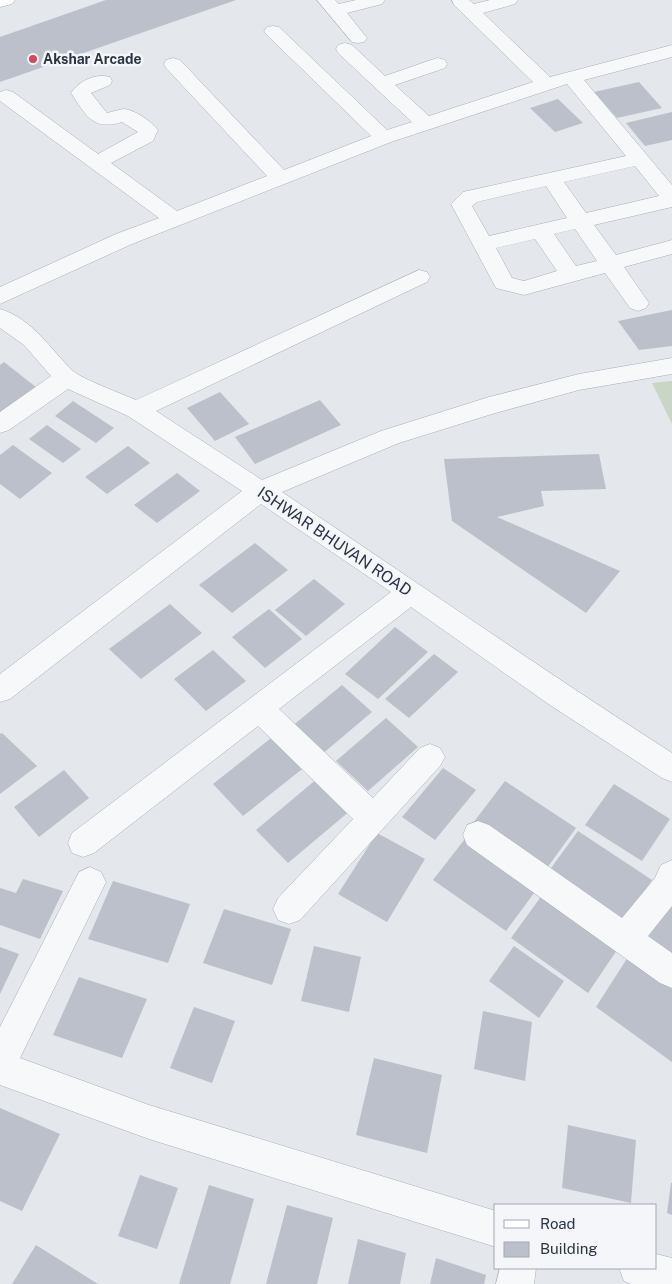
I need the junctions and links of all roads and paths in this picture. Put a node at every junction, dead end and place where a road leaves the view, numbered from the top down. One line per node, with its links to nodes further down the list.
1 (6, 0): 4 (main road)
2 (376, 0): 5 (street)
3 (509, 0): 6 (street)
4 (0, 2)
5 (330, 5): 13 (street)
6 (465, 6): 14 (street)
7 (273, 31): 17 (street)
8 (672, 51): 11 (street)
9 (173, 64): 20 (street)
10 (438, 64): 13 (street)
11 (571, 77): 14 (street); 18 (street)
12 (103, 81): 19 (street)
13 (382, 83): 16 (street)
14 (546, 84): 16 (street)
15 (6, 96): 19 (street)
16 (426, 124): 17 (street)
17 (384, 138): 20 (street)
18 (640, 159): 21 (street); 22 (street)
19 (97, 162): 23 (street)
20 (280, 178): 23 (street)
21 (551, 179): 24 (street); 26 (street)
22 (672, 199): 24 (street)
23 (174, 219): 31 (street)
24 (580, 222): 25 (street); 28 (street)
25 (541, 231): 26 (street); 29 (street)
26 (483, 244): 29 (street)
27 (672, 247): 28 (street)
28 (610, 264): 29 (street); 32 (street)
29 (572, 275)
30 (419, 277): 36 (street)
31 (0, 296)
32 (638, 304)
33 (0, 317): 35 (street, ISHWAR BHUVAN ROAD)
34 (672, 366): 38 (street)
35 (66, 378): 36 (street, ISHWAR BHUVAN ROAD); 37 (street)
36 (136, 410): 38 (street, ISHWAR BHUVAN ROAD)
37 (0, 424)
38 (260, 491): 39 (street, ISHWAR BHUVAN ROAD); 40 (street)
39 (411, 592): 41 (street); 43 (street, ISHWAR BHUVAN ROAD)
40 (0, 690)
41 (259, 708): 44 (street); 46 (street)
42 (430, 757): 44 (street)
43 (672, 769)
44 (373, 818): 49 (street)
45 (478, 835): 50 (street)
46 (83, 843)
47 (672, 875): 50 (street)
48 (90, 882): 52 (street)
49 (289, 909)
50 (626, 938): 51 (street)
51 (672, 972)
52 (0, 1063)
53 (0, 1068): 54 (street)
54 (494, 1229)
55 (518, 1269): 58 (street)
56 (641, 1269): 57 (street)
57 (672, 1277)
58 (515, 1284)

